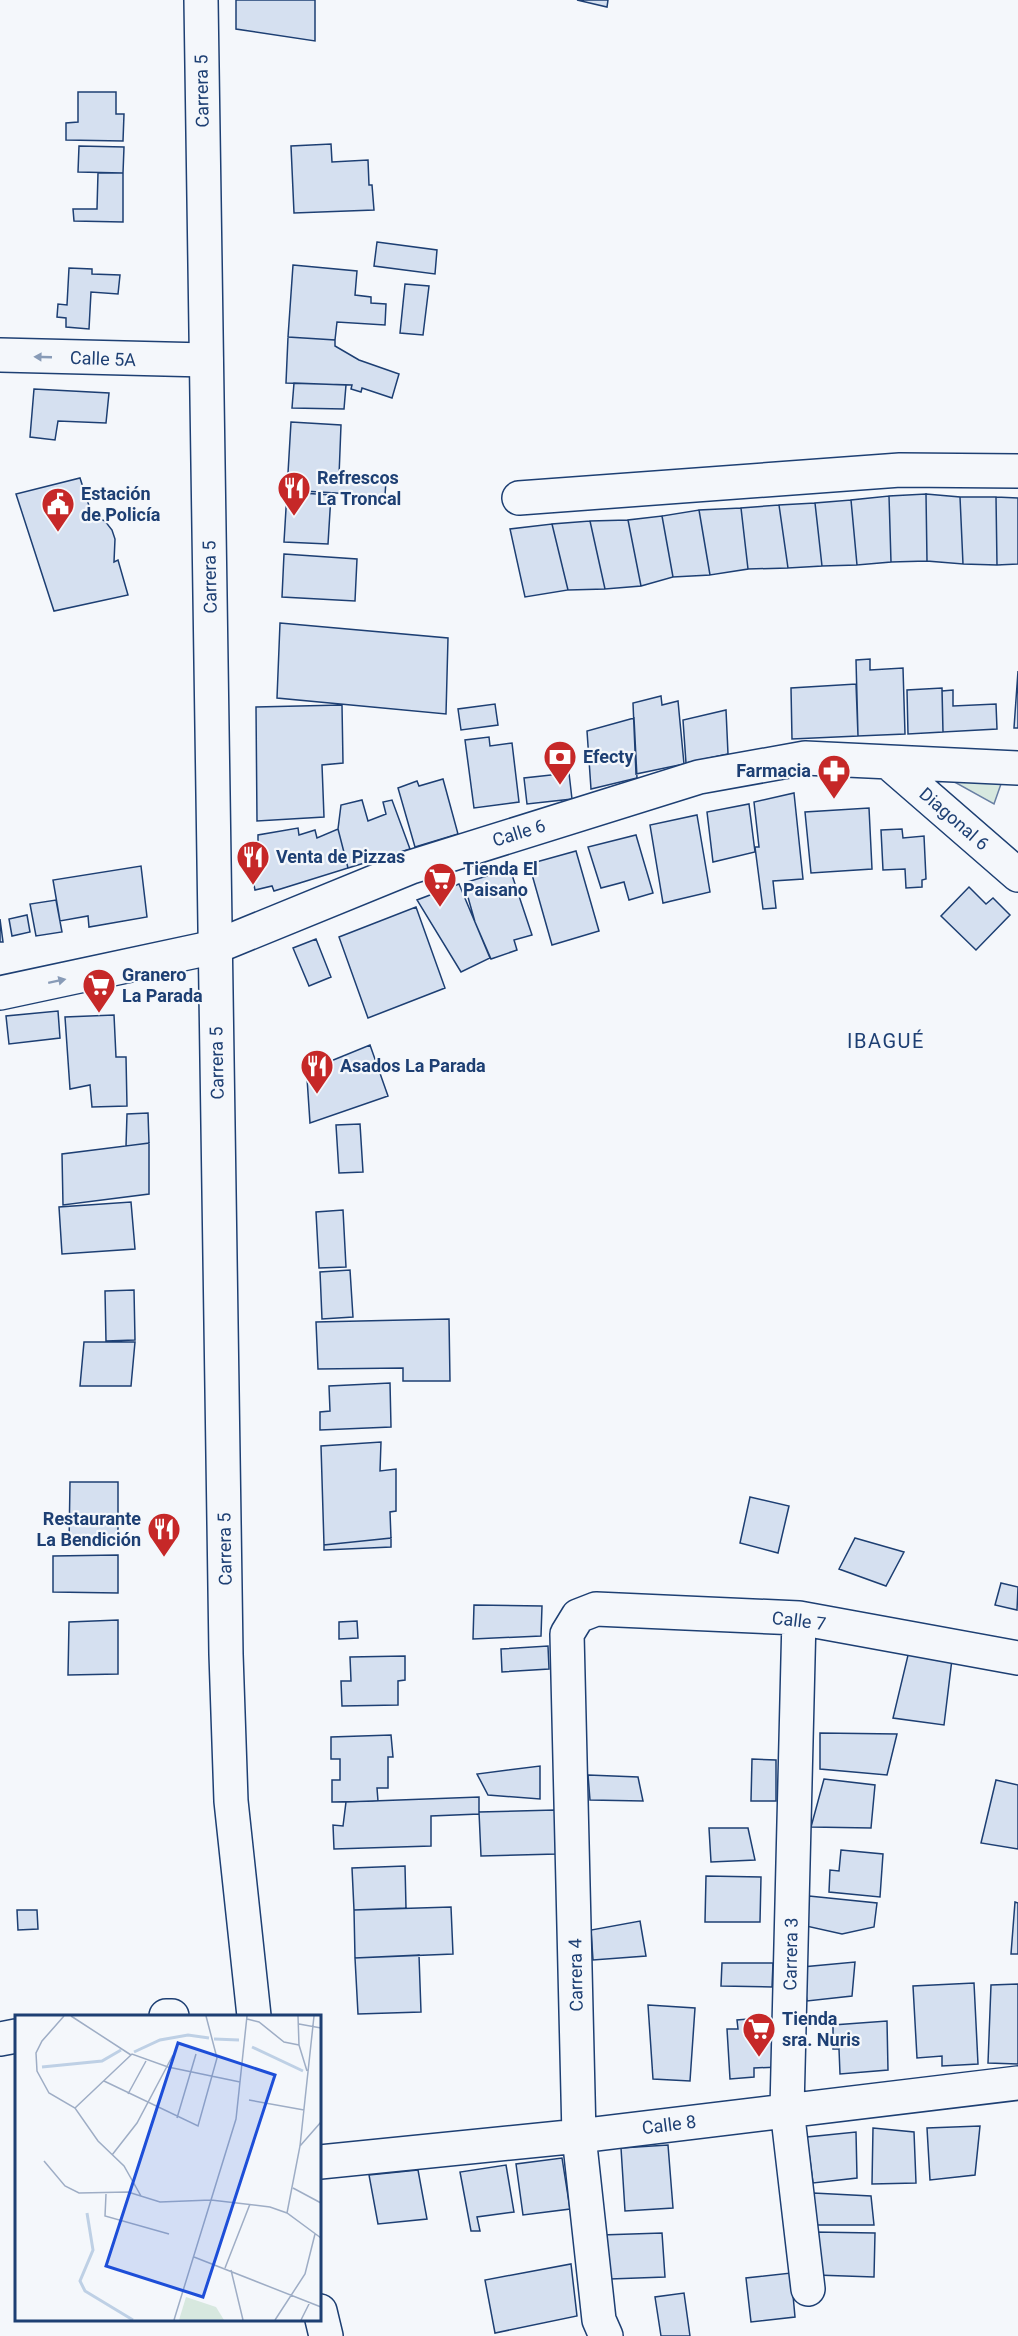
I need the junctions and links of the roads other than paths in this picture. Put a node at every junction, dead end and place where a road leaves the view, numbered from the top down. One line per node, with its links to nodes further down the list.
1 (201, 0): 3 (main road, Carrera 5)
2 (0, 355): 3 (main road, Calle 5A, one-way to 2)
3 (206, 360): 9 (main road, Carrera 5)
4 (1018, 471): 5 (main road)
5 (519, 498)
6 (889, 762): 7 (main road, Calle 6); 8 (main road, Diagonal 6); 9 (main road, Calle 6)
7 (1018, 768)
8 (1018, 875)
9 (215, 947): 10 (main road, Calle 6, one-way to 9); 14 (main road, Carrera 5)
10 (0, 993)
11 (578, 1616): 12 (main road, Calle 7); 19 (main road, Carrera 4)
12 (800, 1618): 13 (main road, Calle 7); 18 (main road, Carrera 3)
13 (1018, 1658)
14 (254, 2015)
15 (15, 2036): 16 (main road)
16 (0, 2039)
17 (1018, 2083): 18 (main road, Calle 8)
18 (788, 2109): 19 (main road, Calle 8); 21 (main road, Carrera 3)
19 (579, 2136): 20 (main road, Calle 8); 24 (main road, Carrera 4)
20 (321, 2163)
21 (808, 2289)
22 (321, 2315): 23 (main road)
23 (326, 2336)
24 (606, 2336)

